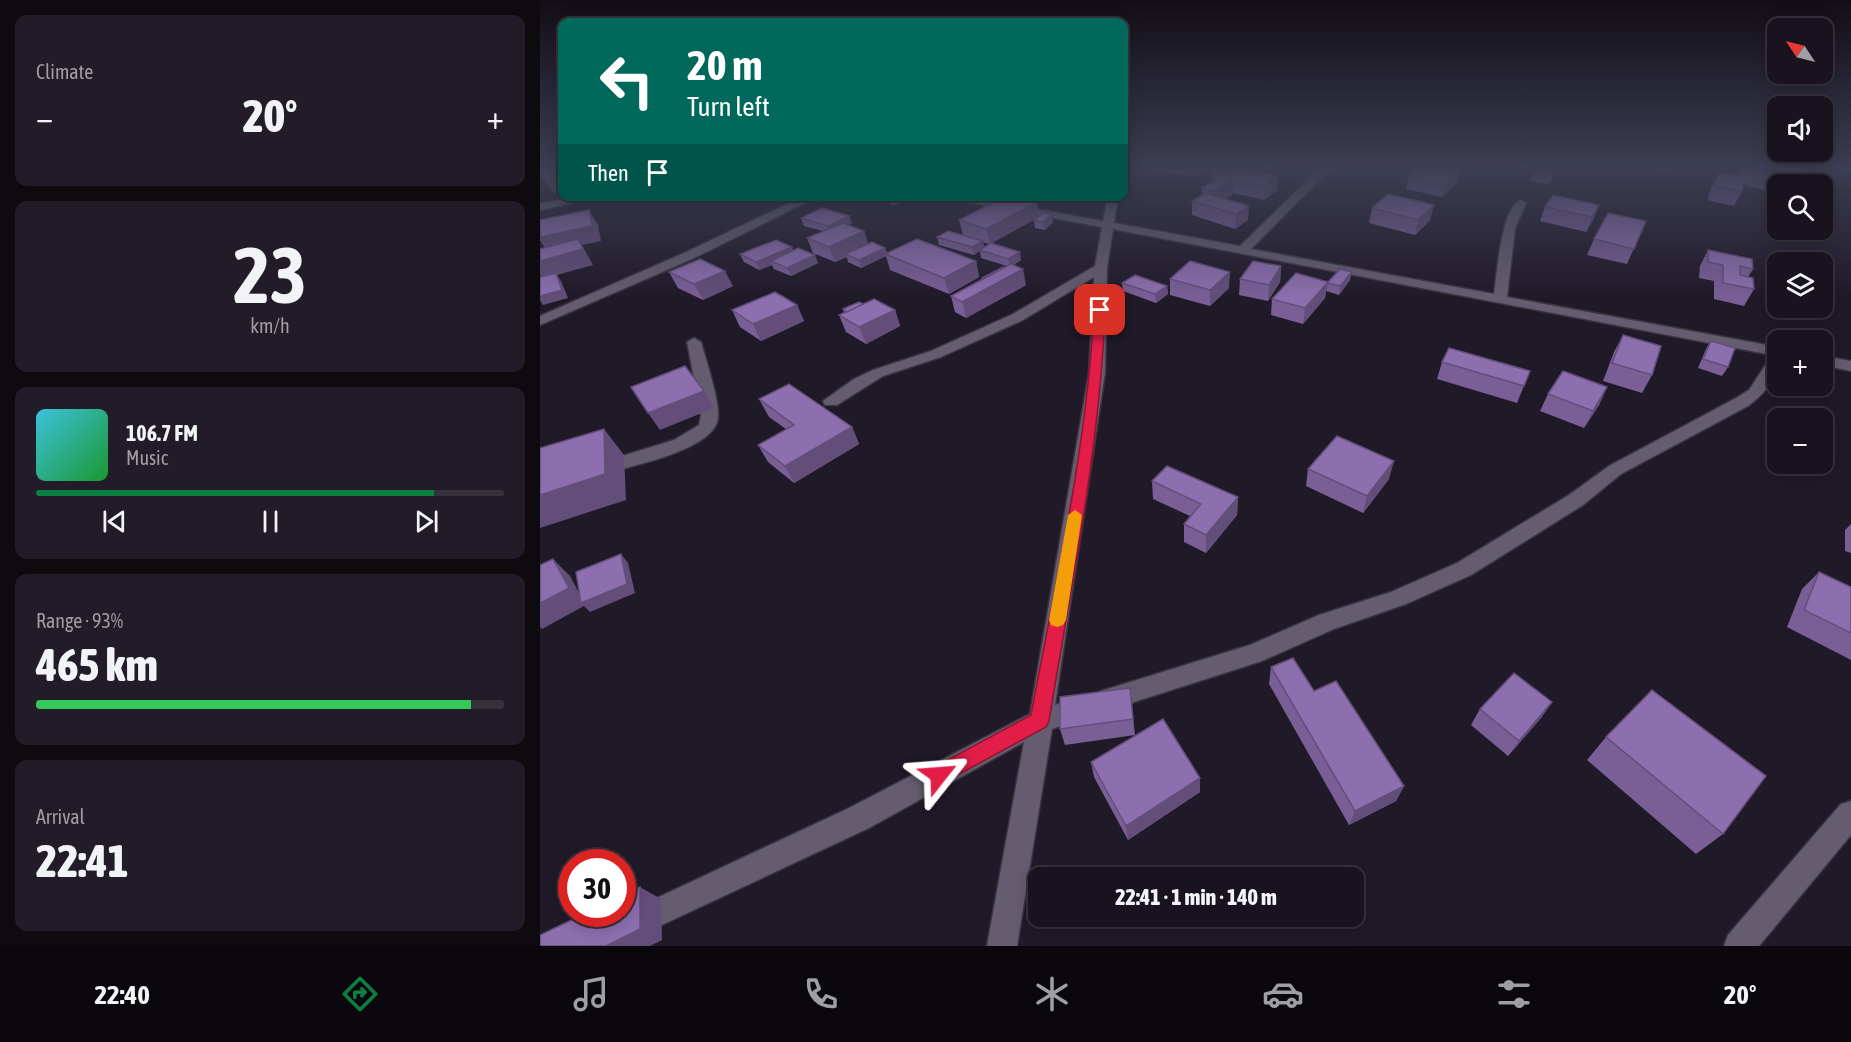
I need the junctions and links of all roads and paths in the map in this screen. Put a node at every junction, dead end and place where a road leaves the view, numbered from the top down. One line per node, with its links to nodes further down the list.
1 (784, 210): 10 (street)
2 (1022, 210): 6 (street)
3 (1111, 210): 6 (street)
4 (1283, 210): 7 (street)
5 (1518, 210): 9 (street)
6 (1108, 225): 7 (street); 8 (street)
7 (1242, 251): 9 (street)
8 (1101, 268): 16 (street); 18 (street)
9 (1500, 300): 12 (street)
10 (540, 321)
11 (694, 342): 17 (street)
12 (1767, 350)
13 (1833, 362): 14 (street)
14 (1851, 366)
15 (1767, 375): 18 (street)
16 (831, 401)
17 (583, 473)
18 (1040, 721): 20 (street); 21 (street)
19 (1851, 814): 22 (street)
20 (618, 930)
21 (1002, 946)
22 (1739, 946)

